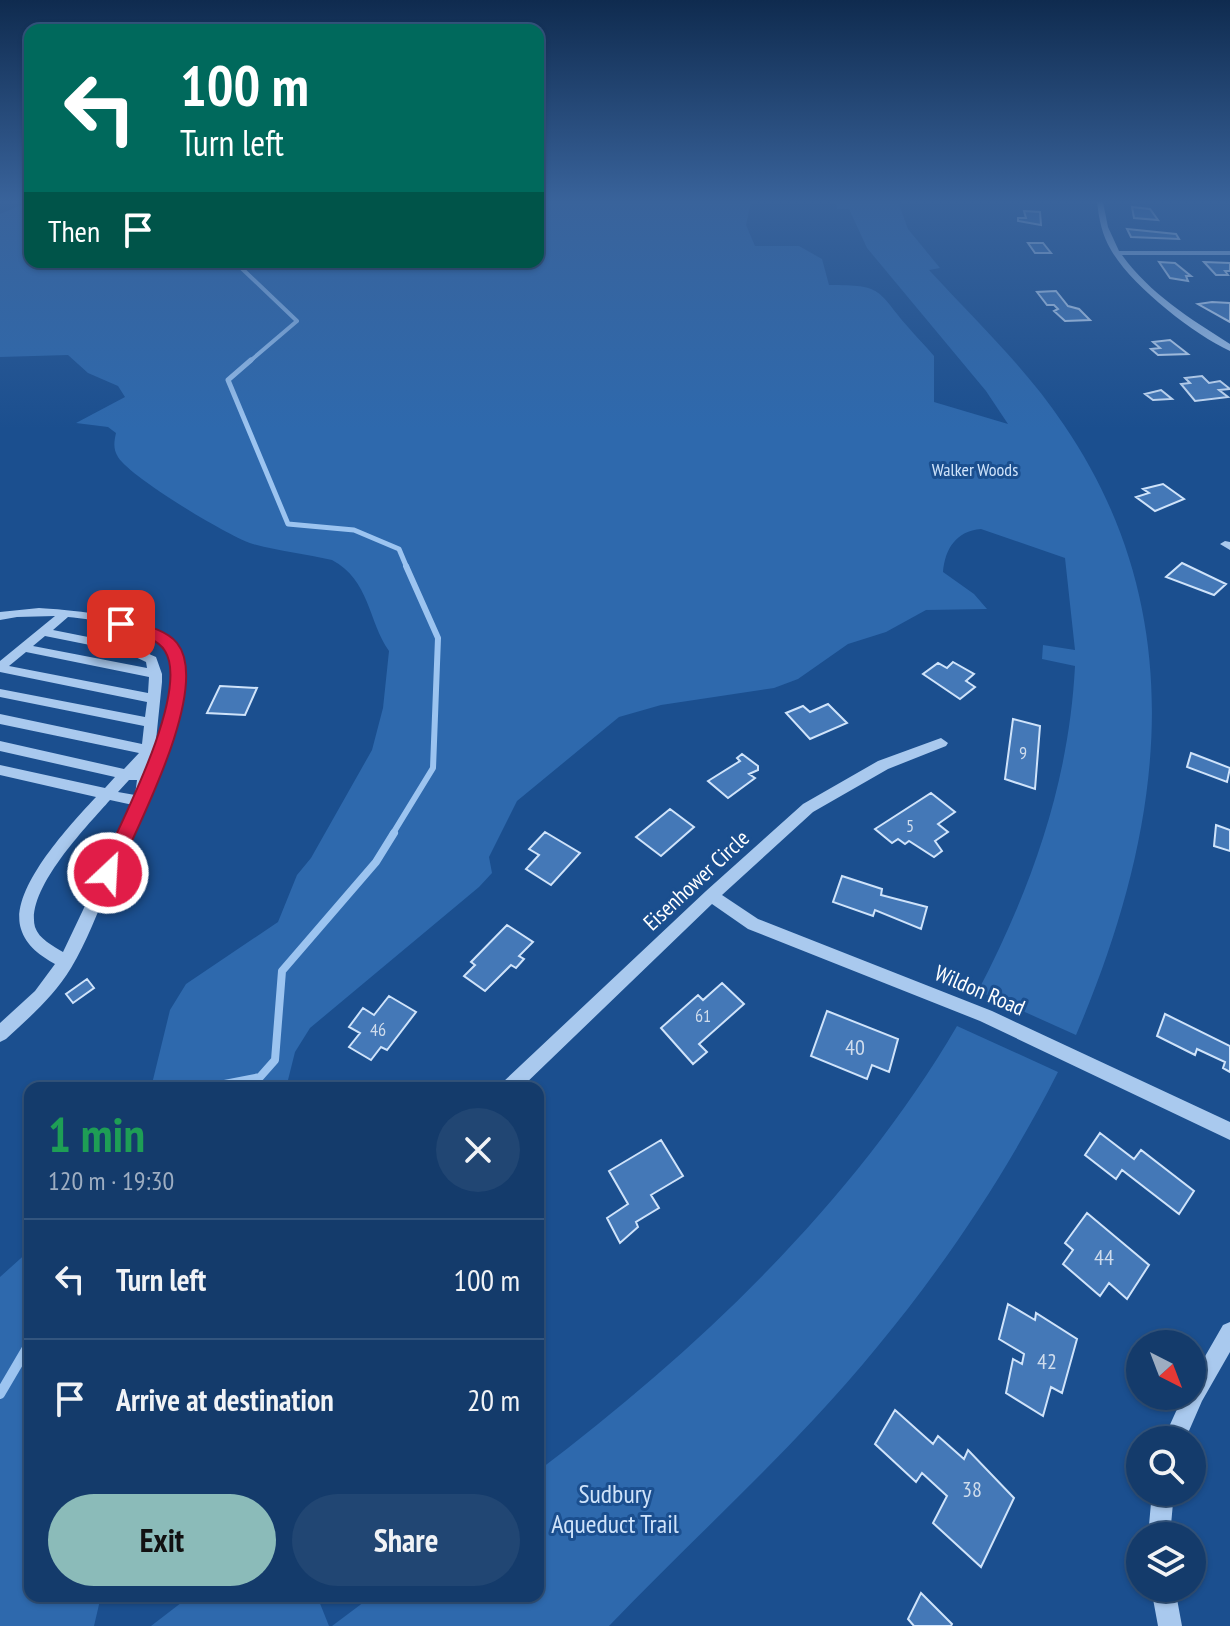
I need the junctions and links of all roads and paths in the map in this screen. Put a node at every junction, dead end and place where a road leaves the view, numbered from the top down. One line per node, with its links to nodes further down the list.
1 (1136, 278): 2 (street)
2 (1230, 348)
3 (65, 614): 4 (street); 5 (street); 13 (street)
4 (0, 616)
5 (42, 632): 6 (street); 8 (street)
6 (23, 648): 7 (street); 8 (street)
7 (0, 667): 10 (street)
8 (156, 674): 10 (street)
9 (0, 693): 12 (street)
10 (154, 699): 12 (street)
11 (0, 719): 16 (street)
12 (153, 723): 16 (street)
13 (170, 728): 16 (street); 21 (street)
14 (941, 743): 22 (street, Eisenhower Circle)
15 (0, 746): 18 (street)
16 (149, 750): 18 (street); 19 (street)
17 (0, 770): 20 (street)
18 (127, 774): 19 (street); 20 (street)
19 (145, 778): 21 (street)
20 (109, 795): 21 (street); 23 (street)
21 (141, 802): 23 (street)
22 (711, 895): 25 (street, Eisenhower Circle); 26 (street, Wildon Road)
23 (66, 962): 24 (street)
24 (0, 1034)
25 (515, 1082)
26 (1230, 1131)
27 (1230, 1332): 28 (street)
28 (1180, 1426)
29 (1166, 1602): 30 (street)
30 (1170, 1626)

